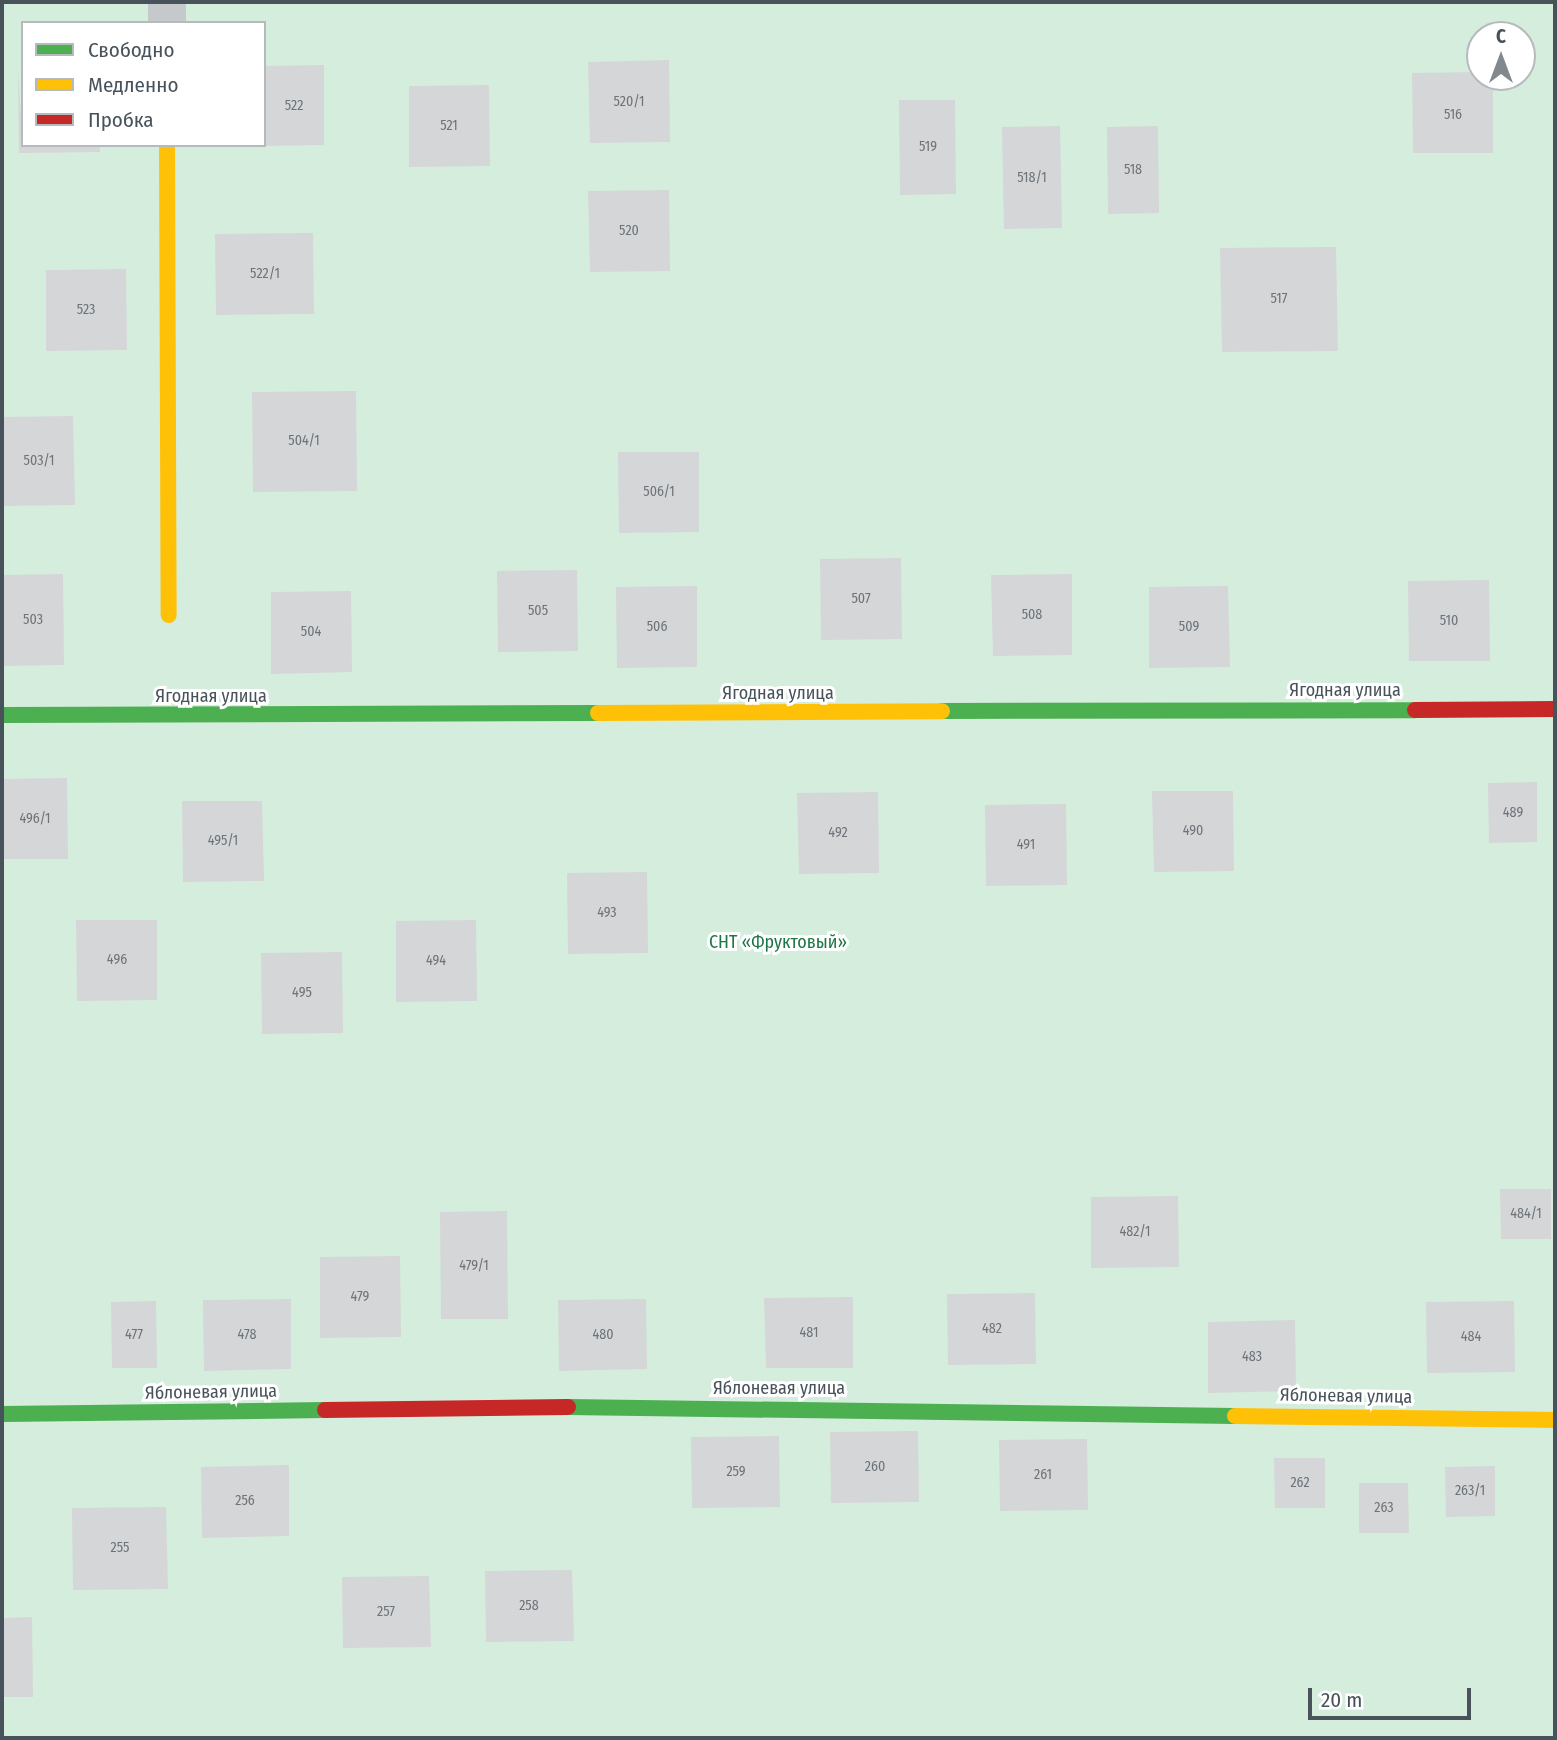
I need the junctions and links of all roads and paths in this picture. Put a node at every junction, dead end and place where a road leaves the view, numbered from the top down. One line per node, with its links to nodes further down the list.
1 (167, 2): 2 (street)
2 (167, 21)
3 (167, 147): 4 (street)
4 (169, 615)
5 (1555, 709): 6 (street, Ягодная улица)
6 (2, 715)
7 (2, 1414): 8 (street, Яблоневая улица)
8 (1555, 1420)

